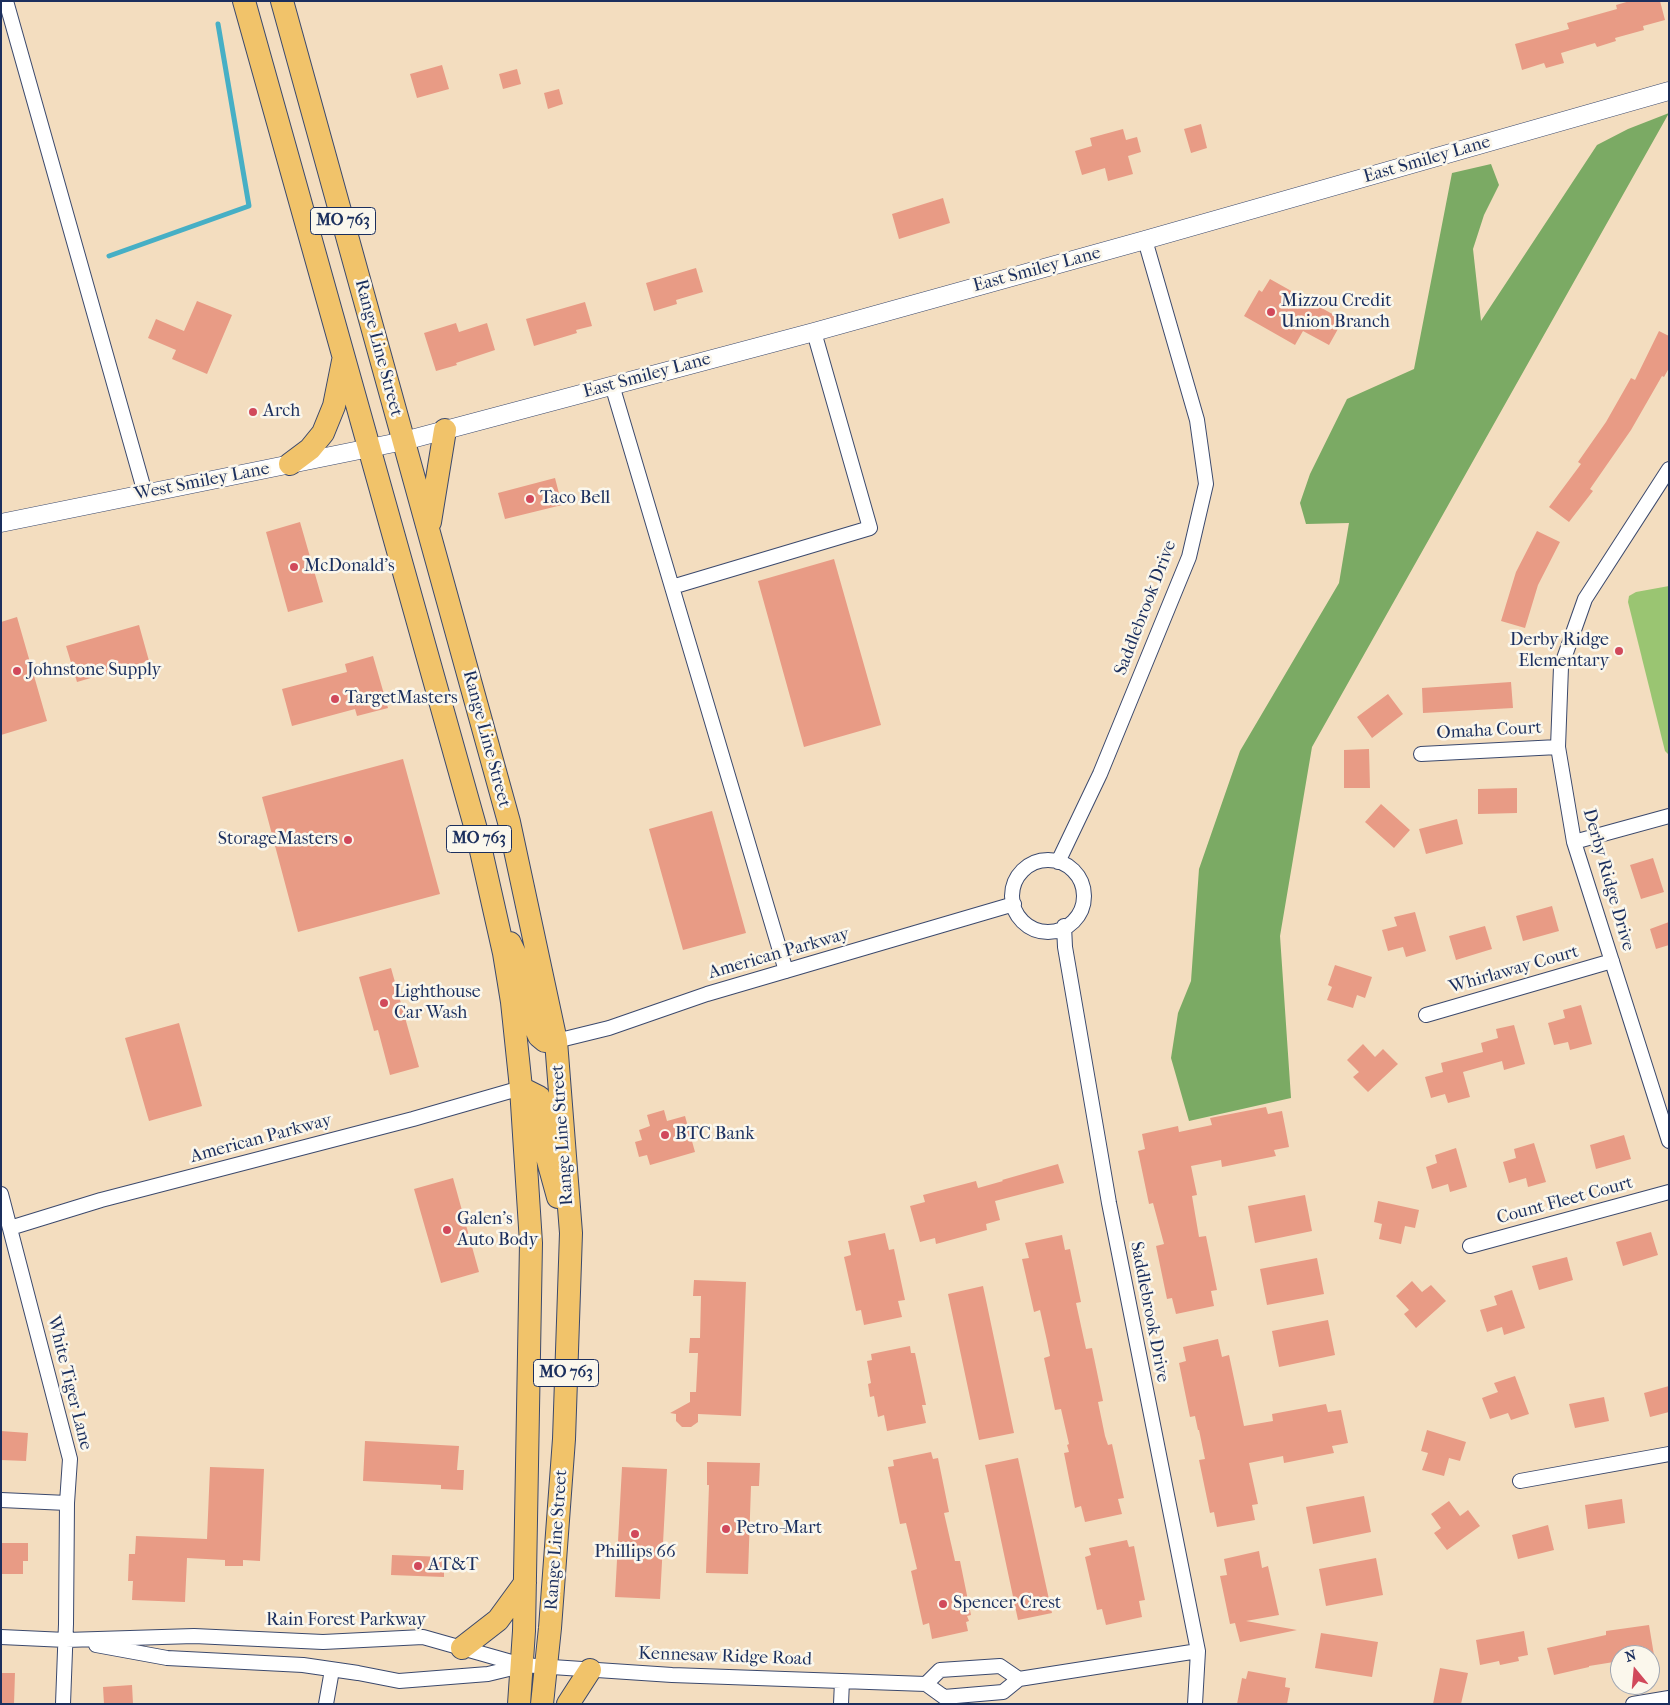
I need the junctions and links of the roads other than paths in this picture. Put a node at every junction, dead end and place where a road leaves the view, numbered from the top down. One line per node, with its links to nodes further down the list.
1 (6, 1): 14 (street)
2 (244, 1): 7 (main road, Range Line Street / MO 763)
3 (282, 1): 10 (main road, Range Line Street / MO 763)
4 (1669, 91): 5 (street, East Smiley Lane)
5 (1144, 240): 6 (street, East Smiley Lane); 22 (street, Saddlebrook Drive)
6 (814, 332): 8 (street, East Smiley Lane); 17 (street)
7 (344, 358): 11 (main road, Range Line Street / MO 763); 12 (main road)
8 (612, 385): 9 (street, East Smiley Lane); 17 (street)
9 (444, 430): 10 (street, East Smiley Lane); 16 (main road)
10 (404, 441): 11 (street, West Smiley Lane); 16 (main road, Range Line Street / MO 763)
11 (369, 448): 12 (street, West Smiley Lane); 24 (main road, Range Line Street / MO 763)
12 (290, 464): 14 (street, West Smiley Lane)
13 (1669, 469): 18 (street, Derby Ridge Drive)
14 (145, 493): 15 (street, West Smiley Lane)
15 (1, 523)
16 (428, 530): 29 (main road, Range Line Street / MO 763)
17 (672, 587): 27 (street)
18 (1558, 746): 19 (street, Omaha Court); 21 (street, Derby Ridge Drive)
19 (1421, 754)
20 (1669, 816): 21 (street)
21 (1574, 842): 26 (street, Derby Ridge Drive)
22 (1058, 862): 23 (street); 25 (street)
23 (1014, 904): 25 (street); 27 (street, American Parkway)
24 (494, 906): 29 (main road); 30 (main road, Range Line Street / MO 763)
25 (1064, 926): 45 (street, Saddlebrook Drive)
26 (1612, 961): 28 (street, Whirlaway Court); 31 (street, Derby Ridge Drive)
27 (786, 972): 29 (street, American Parkway)
28 (1426, 1014)
29 (556, 1041): 35 (main road, Range Line Street / MO 763)
30 (522, 1088): 34 (street, American Parkway); 35 (main road); 41 (main road, Range Line Street / MO 763)
31 (1669, 1142)
32 (1669, 1192): 36 (street, Count Fleet Court)
33 (1, 1194): 34 (street, White Tiger Lane)
34 (10, 1228): 40 (street, White Tiger Lane)
35 (570, 1244): 47 (main road, Range Line Street / MO 763)
36 (1470, 1246)
37 (1669, 1454): 38 (street)
38 (1520, 1481)
39 (1, 1500): 40 (street)
40 (67, 1503): 43 (street, White Tiger Lane)
41 (524, 1583): 44 (main road); 46 (main road, Range Line Street / MO 763)
42 (1, 1637): 43 (street, Rain Forest Parkway)
43 (66, 1640): 44 (street, Rain Forest Parkway); 48 (street, Rain Forest Parkway); 54 (street, White Tiger Lane)
44 (462, 1648): 46 (street, Rain Forest Parkway)
45 (1198, 1651): 50 (street, Kennesaw Ridge Road); 60 (street, Saddlebrook Drive)
46 (522, 1666): 47 (street, Kennesaw Ridge Road); 48 (street, Rain Forest Parkway); 56 (main road, Range Line Street / MO 763)
47 (546, 1667): 49 (street, Kennesaw Ridge Road); 57 (main road, Range Line Street / MO 763)
48 (332, 1670): 55 (street)
49 (590, 1670): 51 (street, Kennesaw Ridge Road); 58 (main road)
50 (1019, 1679): 52 (street, Kennesaw Ridge Road); 52 (street)
51 (842, 1681): 52 (street, Kennesaw Ridge Road); 59 (street)
52 (926, 1684)
53 (1669, 1698): 61 (street)
54 (63, 1704)
55 (326, 1704)
56 (520, 1704)
57 (542, 1704)
58 (568, 1704)
59 (841, 1704)
60 (1195, 1704)
61 (1633, 1704)

